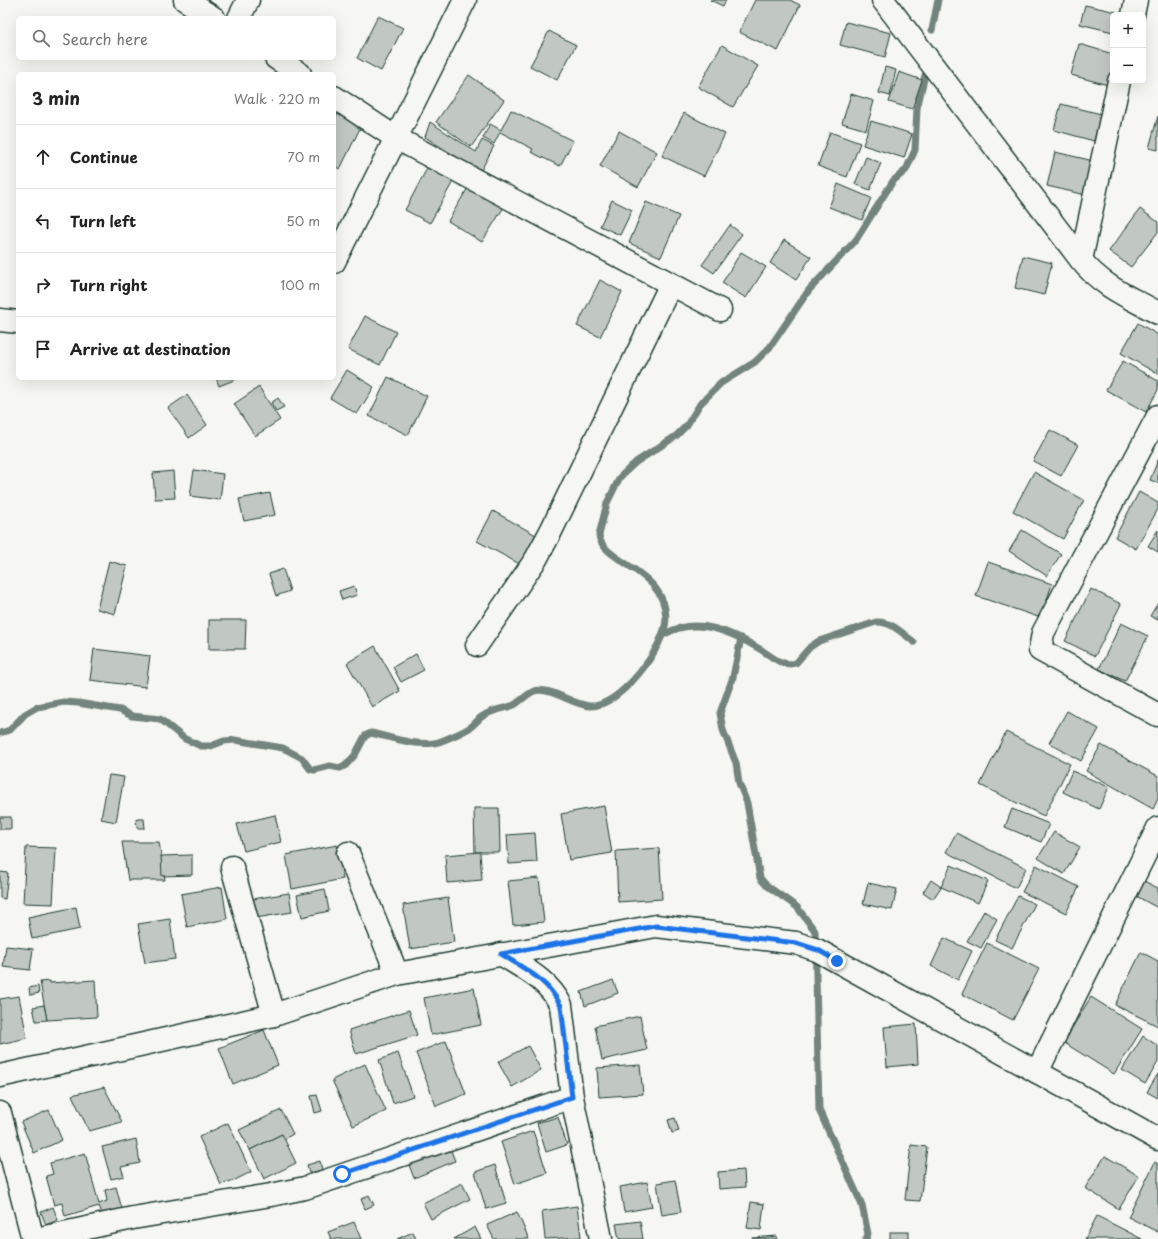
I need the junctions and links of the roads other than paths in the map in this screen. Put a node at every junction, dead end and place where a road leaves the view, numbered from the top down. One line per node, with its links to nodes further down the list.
1 (185, 0): 7 (street)
2 (248, 0): 8 (street)
3 (465, 0): 13 (street)
4 (883, 0): 15 (street)
5 (1136, 0): 6 (street)
6 (1134, 12)
7 (211, 16)
8 (240, 16)
9 (279, 60): 10 (street)
10 (297, 72)
11 (1118, 84): 15 (street)
12 (336, 98): 13 (street)
13 (396, 138): 14 (street); 16 (street)
14 (336, 258)
15 (1081, 260): 18 (street)
16 (671, 284): 17 (street); 22 (street)
17 (720, 310)
18 (1158, 313)
19 (0, 320): 20 (street)
20 (16, 322)
21 (1158, 416): 23 (street)
22 (477, 645)
23 (1158, 715)
24 (1158, 828): 30 (street)
25 (348, 853): 28 (street)
26 (232, 867): 29 (street)
27 (501, 954): 28 (street); 30 (street); 32 (street)
28 (397, 974): 29 (street)
29 (274, 1015): 31 (street)
30 (1037, 1072): 34 (street)
31 (0, 1076)
32 (572, 1097): 36 (street); 37 (street)
33 (0, 1113): 35 (street)
34 (1158, 1139)
35 (32, 1239)
36 (36, 1239)
37 (601, 1239)

